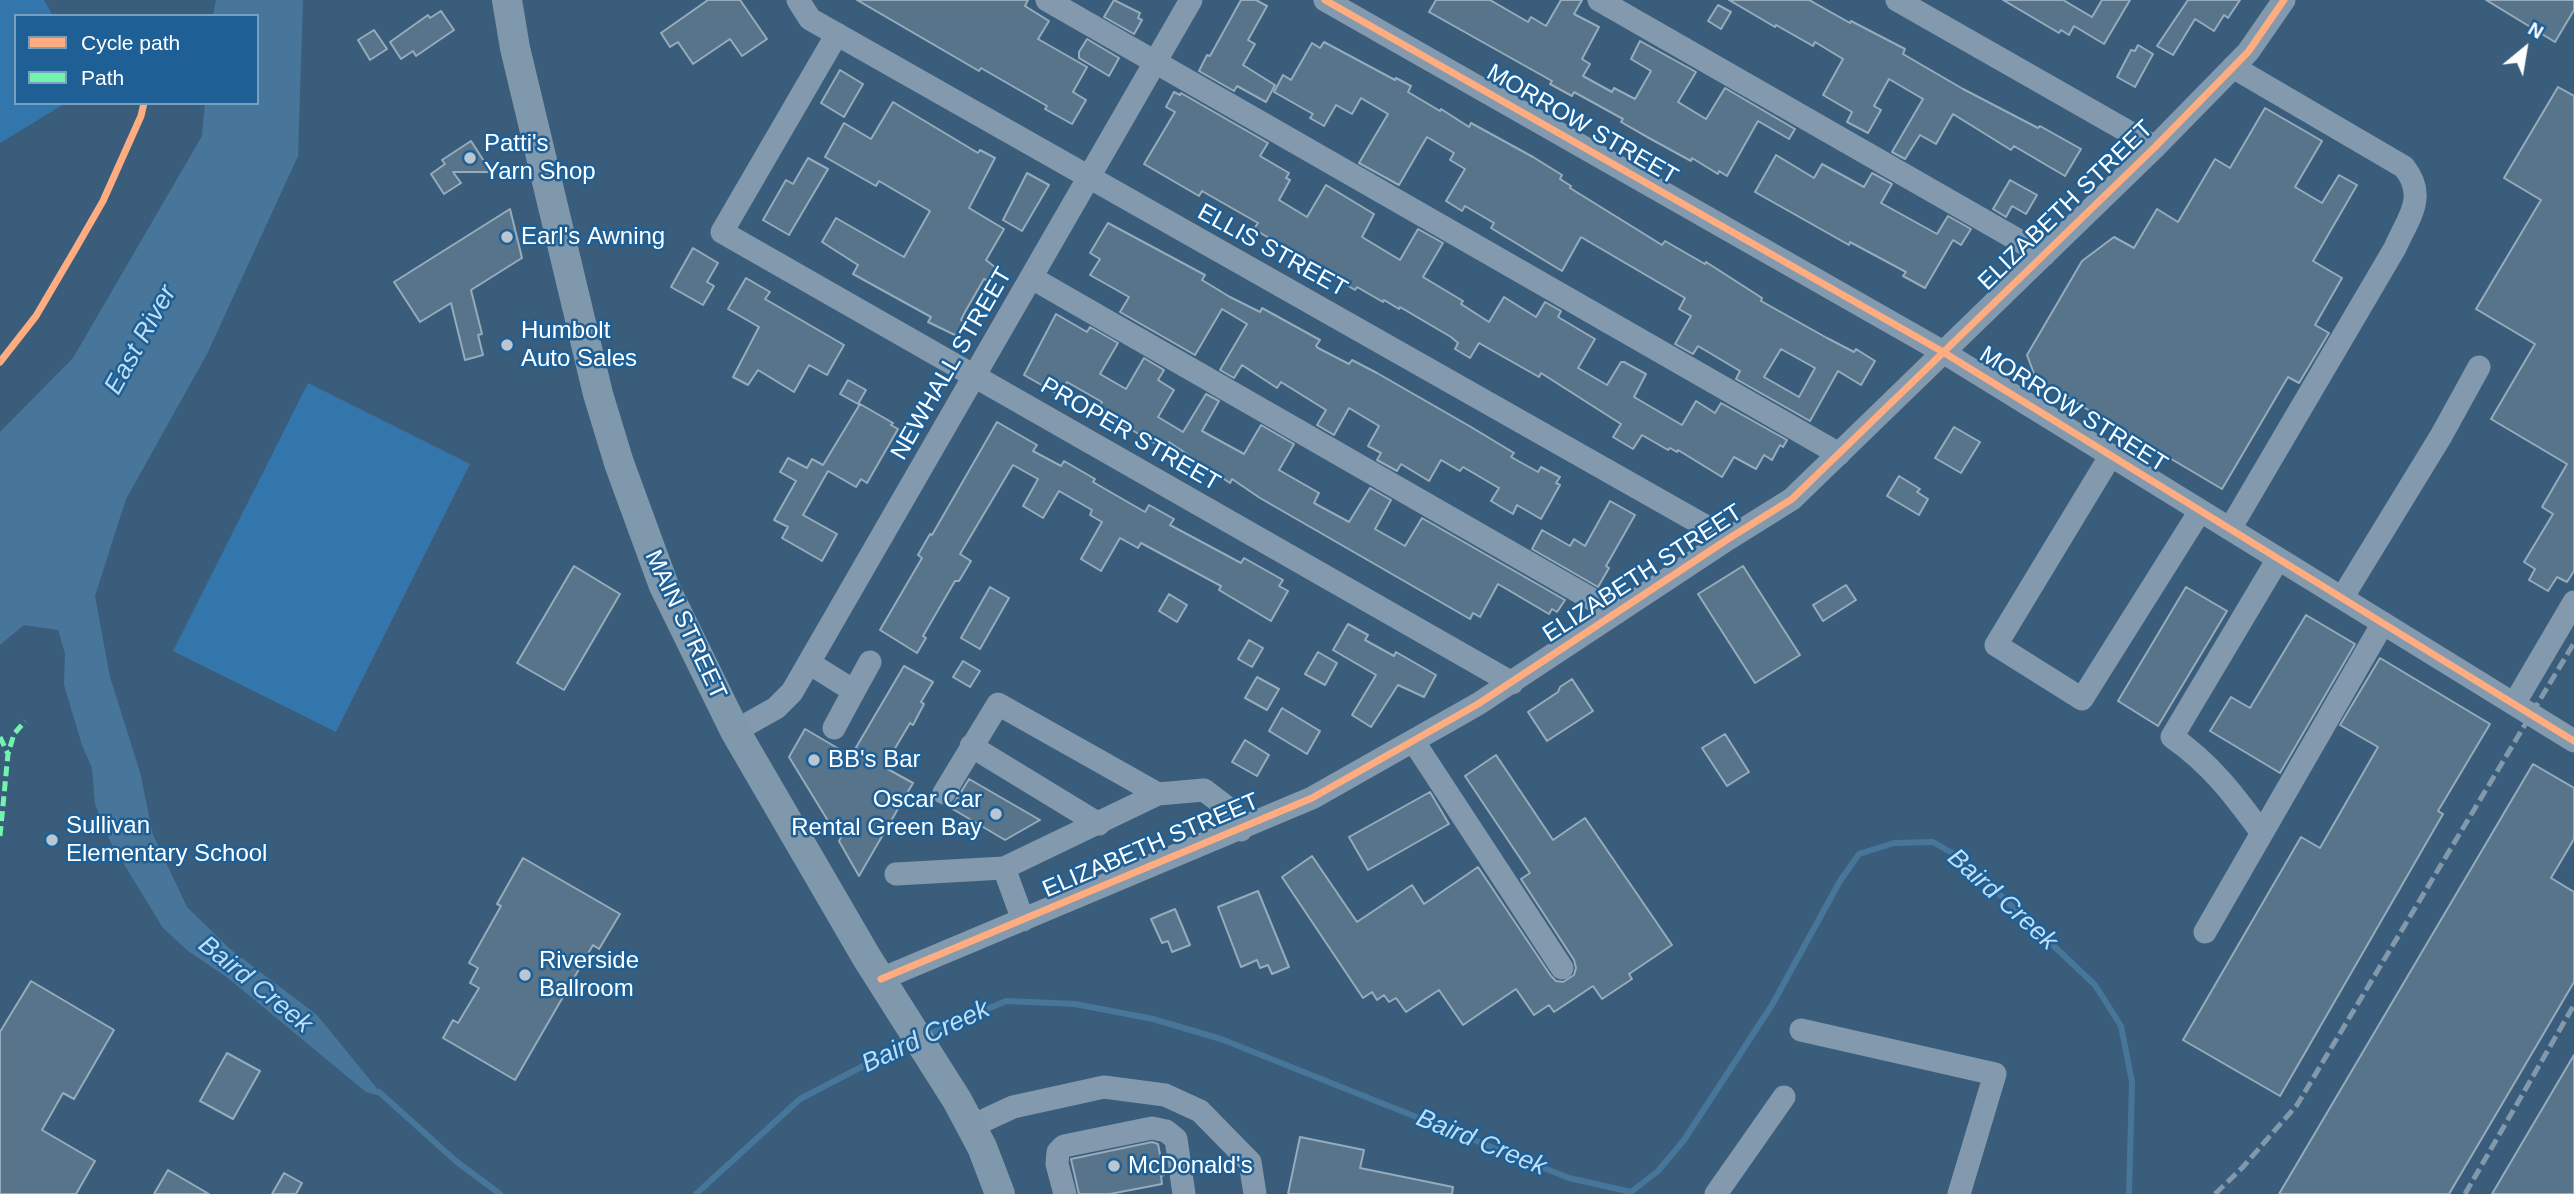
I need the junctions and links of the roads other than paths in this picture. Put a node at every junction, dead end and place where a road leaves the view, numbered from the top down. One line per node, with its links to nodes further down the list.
1 (507, 0): 35 (main road, MAIN STREET)
2 (798, 0): 9 (street, ELLIS STREET)
3 (1047, 0): 10 (street)
4 (1191, 0): 10 (street, NEWHALL STREET)
5 (1325, 0): 16 (street, MORROW STREET)
6 (1599, 0): 14 (street)
7 (1897, 0): 12 (street)
8 (2283, 0): 11 (street, ELIZABETH STREET)
9 (837, 34): 13 (street, ELLIS STREET); 18 (street, PROPER STREET)
10 (1155, 63): 13 (street, NEWHALL STREET); 19 (street)
11 (2233, 67): 12 (street, ELIZABETH STREET); 22 (street)
12 (2155, 147): 14 (street, ELIZABETH STREET)
13 (1089, 178): 15 (street, NEWHALL STREET); 23 (street, ELLIS STREET)
14 (2044, 255): 16 (street, ELIZABETH STREET)
15 (1032, 278): 18 (street, NEWHALL STREET); 27 (street)
16 (1943, 352): 19 (street, ELIZABETH STREET); 20 (street, MORROW STREET)
17 (2479, 367): 25 (street)
18 (975, 377): 30 (street, NEWHALL STREET); 31 (street, PROPER STREET)
19 (1839, 454): 23 (street, ELIZABETH STREET)
20 (2111, 456): 21 (street, MORROW STREET); 21 (street)
21 (2200, 511): 22 (street, MORROW STREET)
22 (2230, 529): 24 (street, MORROW STREET)
23 (1728, 539): 27 (street, ELIZABETH STREET)
24 (2278, 559): 25 (street, MORROW STREET); 43 (street)
25 (2342, 598): 28 (street, MORROW STREET)
26 (2574, 602): 33 (street)
27 (1616, 613): 31 (street, ELIZABETH STREET)
28 (2383, 624): 33 (street, MORROW STREET); 43 (street)
29 (870, 662): 32 (street)
30 (809, 663): 32 (street); 35 (street, NEWHALL STREET)
31 (1512, 683): 37 (street, ELIZABETH STREET)
32 (854, 691): 34 (street)
33 (2514, 704): 36 (street, MORROW STREET)
34 (834, 728)
35 (735, 731): 49 (main road, MAIN STREET)
36 (2574, 741)
37 (1414, 742): 42 (street, ELIZABETH STREET); 48 (street)
38 (971, 746): 39 (street); 40 (street); 41 (street)
39 (944, 793)
40 (1158, 794): 41 (street); 42 (street)
41 (1099, 824): 44 (street)
42 (1241, 830): 46 (street, ELIZABETH STREET)
43 (2262, 833): 47 (street)
44 (1004, 868): 45 (street); 46 (street)
45 (896, 874)
46 (1023, 920): 49 (street, ELIZABETH STREET)
47 (2205, 932)
48 (1562, 968)
49 (881, 979): 52 (main road, MAIN STREET)
50 (1801, 1030): 58 (street)
51 (1784, 1097): 57 (street)
52 (972, 1126): 53 (main road, MAIN STREET); 56 (street)
53 (1000, 1194)
54 (1065, 1194): 55 (street)
55 (1184, 1194)
56 (1255, 1194)
57 (1716, 1194)
58 (1959, 1194)

